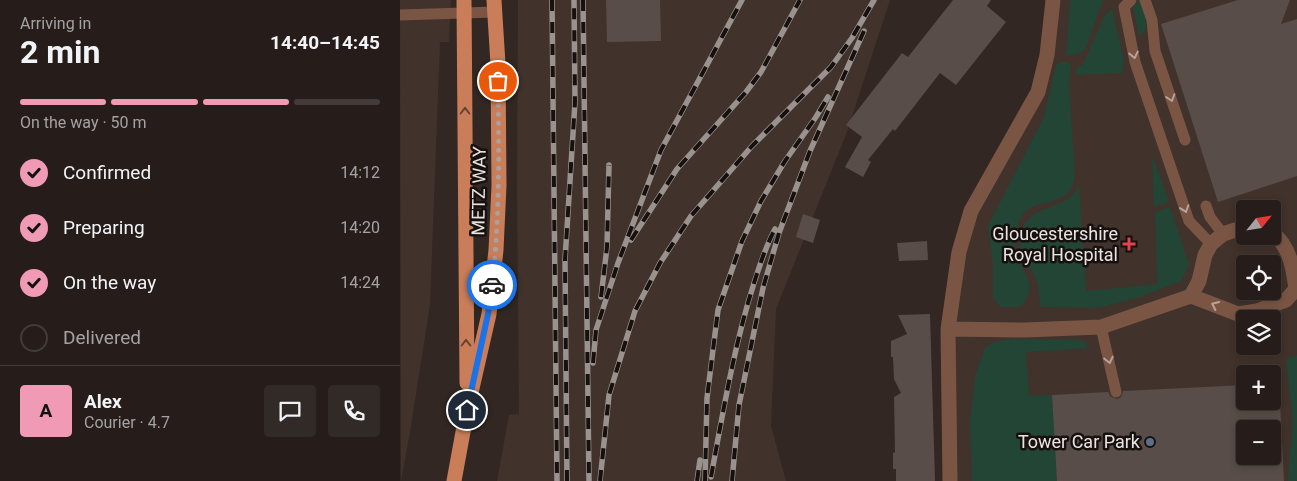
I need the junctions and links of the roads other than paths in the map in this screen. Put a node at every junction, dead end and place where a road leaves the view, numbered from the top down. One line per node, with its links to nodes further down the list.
1 (1053, 0): 15 (street)
2 (1131, 0): 10 (lane, one-way to 10)
3 (1145, 0): 7 (lane, one-way to 7)
4 (464, 6): 5 (lane); 6 (lane); 17 (main road, METZ WAY, one-way to 4)
5 (495, 6): 17 (main road, METZ WAY)
6 (400, 15)
7 (1185, 140)
8 (1206, 206): 10 (lane)
9 (1236, 231): 10 (street)
10 (1217, 239): 13 (street)
11 (1281, 242): 12 (street)
12 (1296, 289): 13 (street, one-way to 13)
13 (1191, 296): 14 (street)
14 (1101, 327): 15 (street); 16 (lane, one-way to 16)
15 (948, 329): 19 (street)
16 (1116, 392)
17 (467, 410): 18 (main road, METZ WAY)
18 (454, 481)
19 (950, 481)

